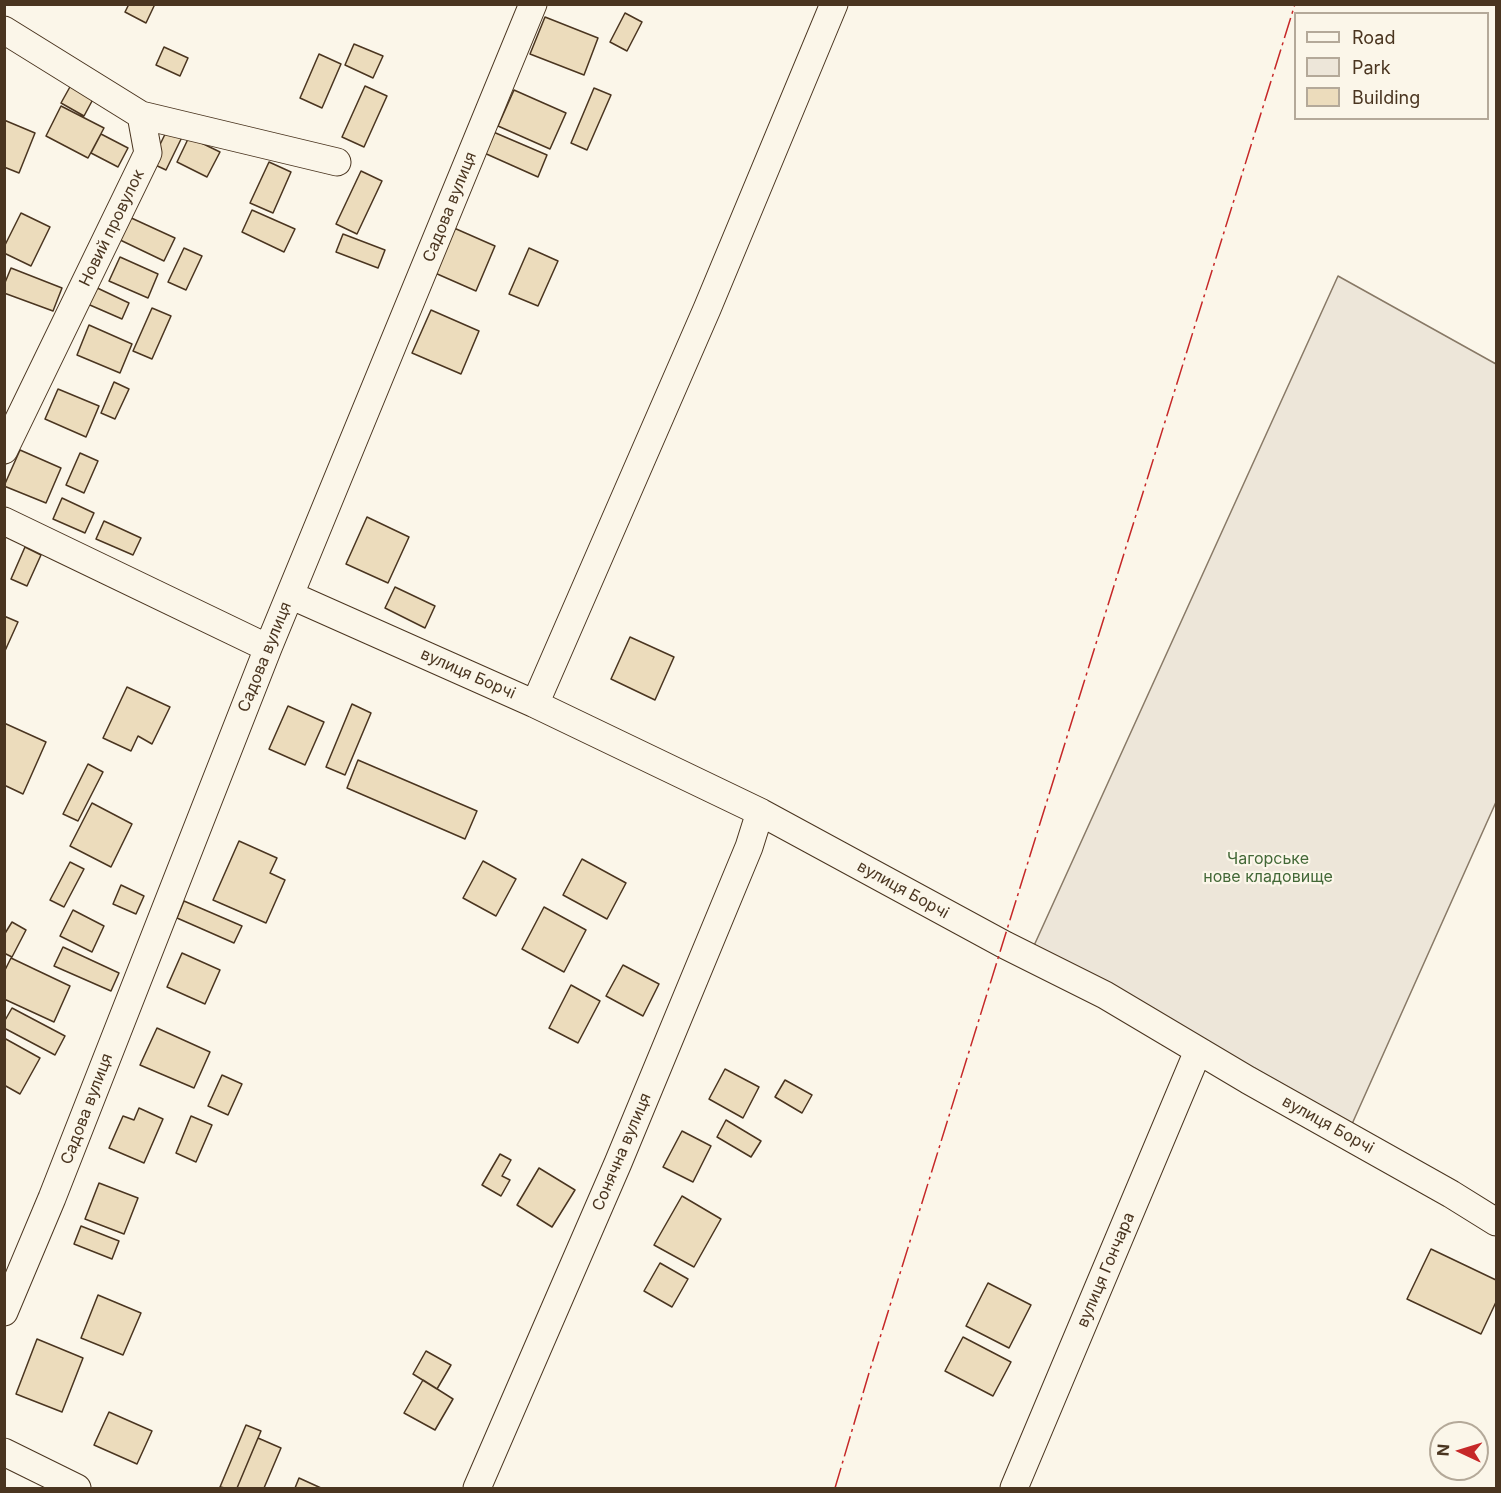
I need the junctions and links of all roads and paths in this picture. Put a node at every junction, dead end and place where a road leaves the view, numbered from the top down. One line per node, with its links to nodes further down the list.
1 (533, 4): 8 (street, Садова вулиця)
2 (834, 4): 10 (street)
3 (4, 30): 4 (street)
4 (141, 115): 5 (street); 6 (street, Новий провулок)
5 (337, 162)
6 (4, 450)
7 (4, 521): 9 (street)
8 (290, 595): 9 (street, Садова вулиця); 10 (street, вулиця Борчі)
9 (268, 648): 14 (street, Садова вулиця)
10 (535, 704): 11 (street, вулиця Борчі)
11 (760, 812): 12 (street, вулиця Борчі); 17 (street, Сонячна вулиця)
12 (1198, 1051): 13 (street, вулиця Борчі); 18 (street, вулиця Гончара)
13 (1497, 1222)
14 (4, 1312)
15 (4, 1452): 16 (street)
16 (77, 1488)
17 (477, 1488)
18 (1014, 1488)

